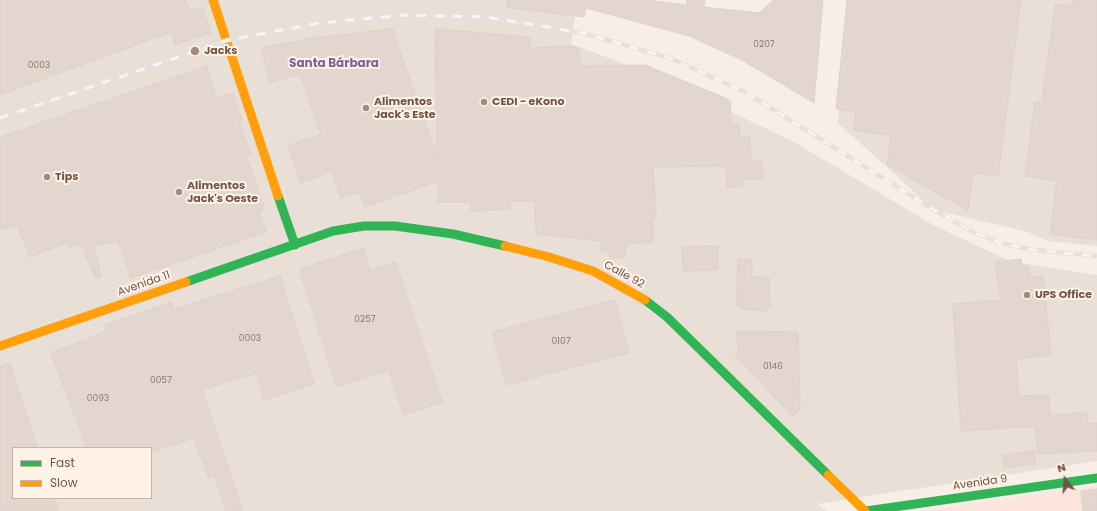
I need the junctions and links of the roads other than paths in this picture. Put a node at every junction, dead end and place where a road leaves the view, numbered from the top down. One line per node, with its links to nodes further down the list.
1 (213, 0): 2 (street)
2 (295, 244): 3 (street, Avenida 11); 5 (street, Calle 92)
3 (0, 346)
4 (1097, 478): 5 (street, Avenida 9)
5 (865, 511)

